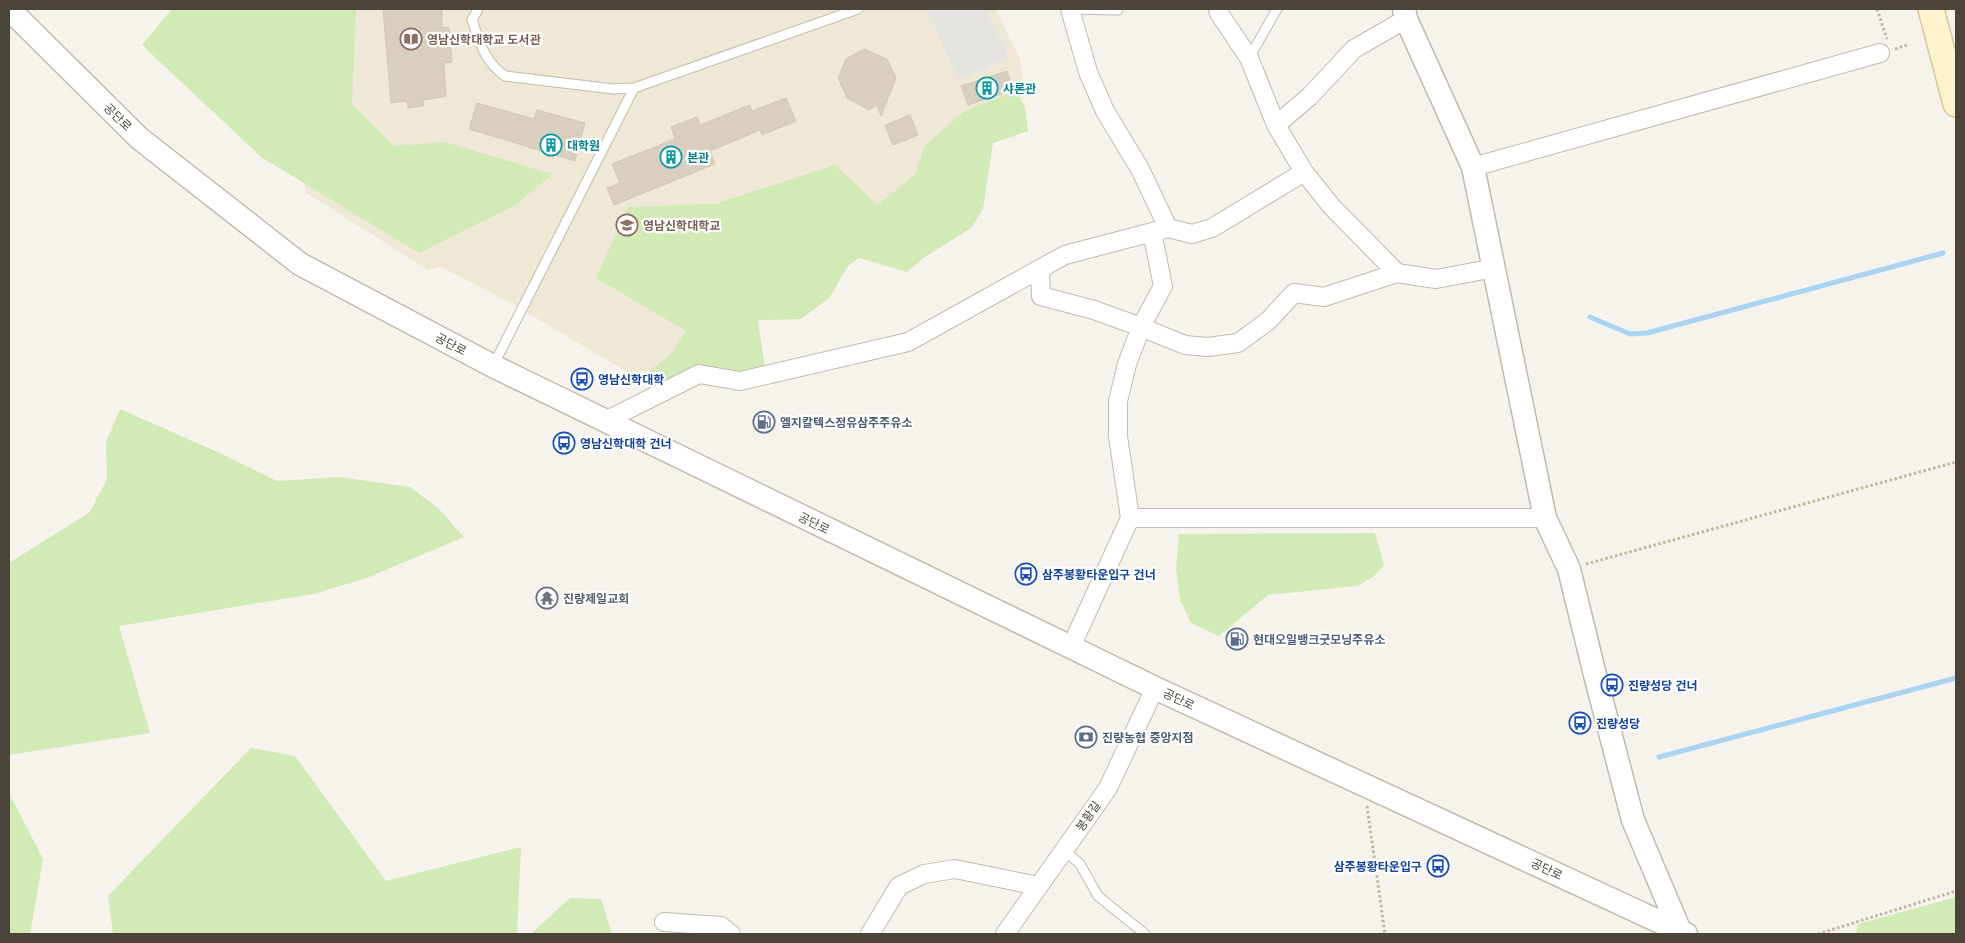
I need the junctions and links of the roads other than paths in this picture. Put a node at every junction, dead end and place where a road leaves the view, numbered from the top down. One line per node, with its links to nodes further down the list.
1 (9, 9): 22 (street, 공단로)
2 (478, 9): 12 (lane)
3 (858, 9): 12 (lane)
4 (1070, 9): 8 (lane); 17 (street)
5 (1218, 9): 11 (street)
6 (1278, 9): 11 (lane)
7 (1931, 9): 13 (main road)
8 (1118, 10)
9 (1405, 14): 14 (street); 15 (street)
10 (1884, 47): 15 (street)
11 (1249, 58): 14 (street)
12 (634, 88): 22 (lane)
13 (1956, 104)
14 (1276, 125): 16 (street)
15 (1473, 167): 18 (street)
16 (1304, 172): 17 (street); 20 (street)
17 (1160, 230): 19 (street); 21 (street)
18 (1495, 268): 20 (street); 25 (street)
19 (1040, 271): 21 (street); 23 (street)
20 (1397, 273): 21 (street)
21 (1141, 327): 24 (street)
22 (493, 366): 23 (street, 공단로)
23 (605, 421): 26 (street, 공단로)
24 (1130, 518): 25 (street); 26 (street)
25 (1545, 518): 31 (street)
26 (1071, 647): 27 (street, 공단로)
27 (1155, 688): 28 (street, 봉황길); 31 (street, 공단로)
28 (1064, 850): 29 (street, 봉황길); 35 (lane)
29 (1038, 886): 33 (street); 34 (street, 봉황길)
30 (664, 922): 32 (street)
31 (1683, 933)
32 (731, 934)
33 (870, 934)
34 (1005, 934)
35 (1145, 934)

